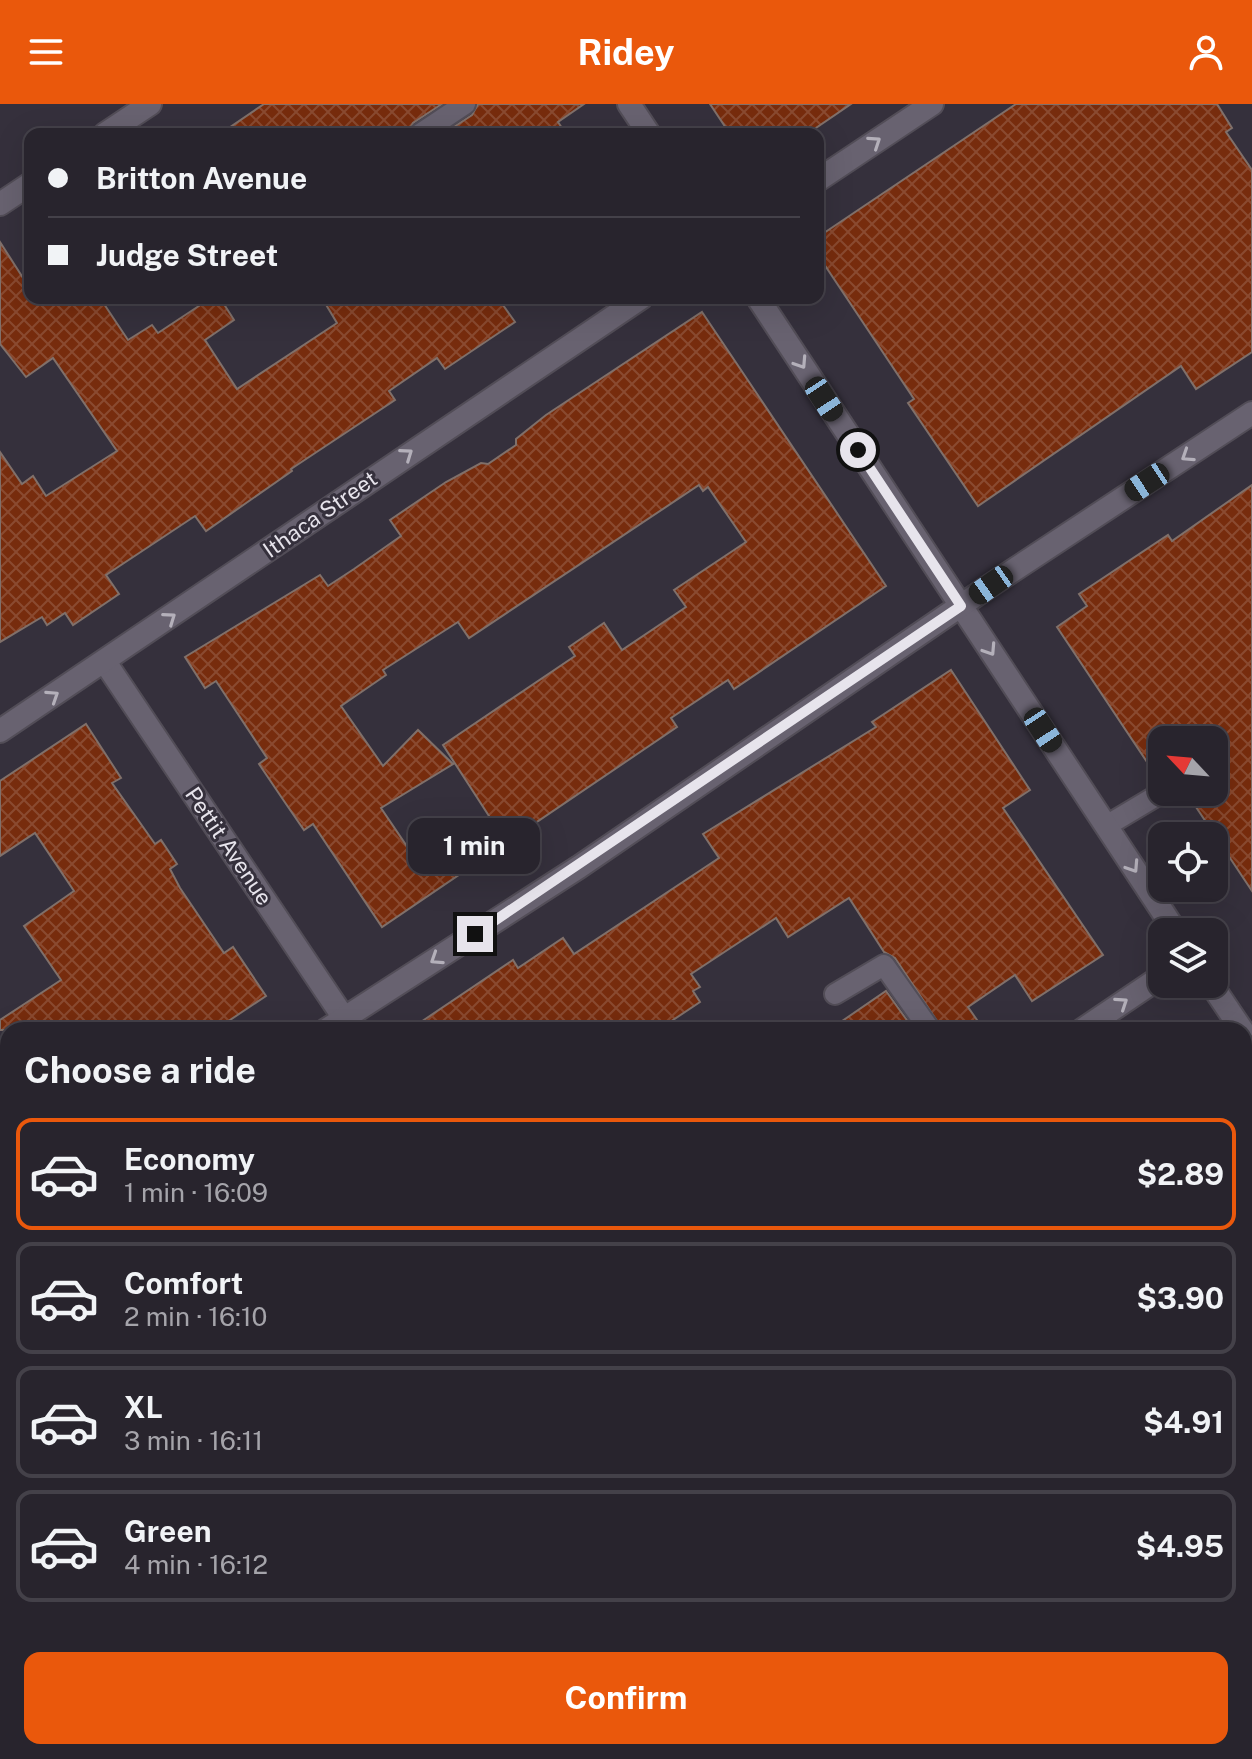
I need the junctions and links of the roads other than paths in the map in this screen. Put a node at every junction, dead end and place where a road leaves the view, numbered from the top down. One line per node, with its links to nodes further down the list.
1 (150, 104): 5 (street)
2 (465, 104): 6 (lane)
3 (629, 104): 7 (street)
4 (932, 104): 8 (street, one-way to 4)
5 (114, 128)
6 (429, 128)
7 (645, 128)
8 (824, 176)
9 (24, 188): 10 (street)
10 (0, 204)
11 (632, 304): 15 (street, Ithaca Street, one-way to 11)
12 (762, 304): 14 (street, one-way to 14)
13 (1252, 413): 14 (street, one-way to 14)
14 (961, 606): 18 (street, one-way to 18); 24 (street, one-way to 24)
15 (105, 662): 16 (street, Ithaca Street, one-way to 15); 23 (street, Pettit Avenue)
16 (0, 731)
17 (1148, 801): 18 (lane)
18 (1106, 826): 19 (street, one-way to 19)
19 (1167, 918)
20 (1148, 985): 26 (street, one-way to 20)
21 (835, 994): 25 (lane)
22 (1220, 998): 27 (street)
23 (337, 1022)
24 (346, 1022)
25 (924, 1022)
26 (1094, 1022)
27 (1236, 1022)

